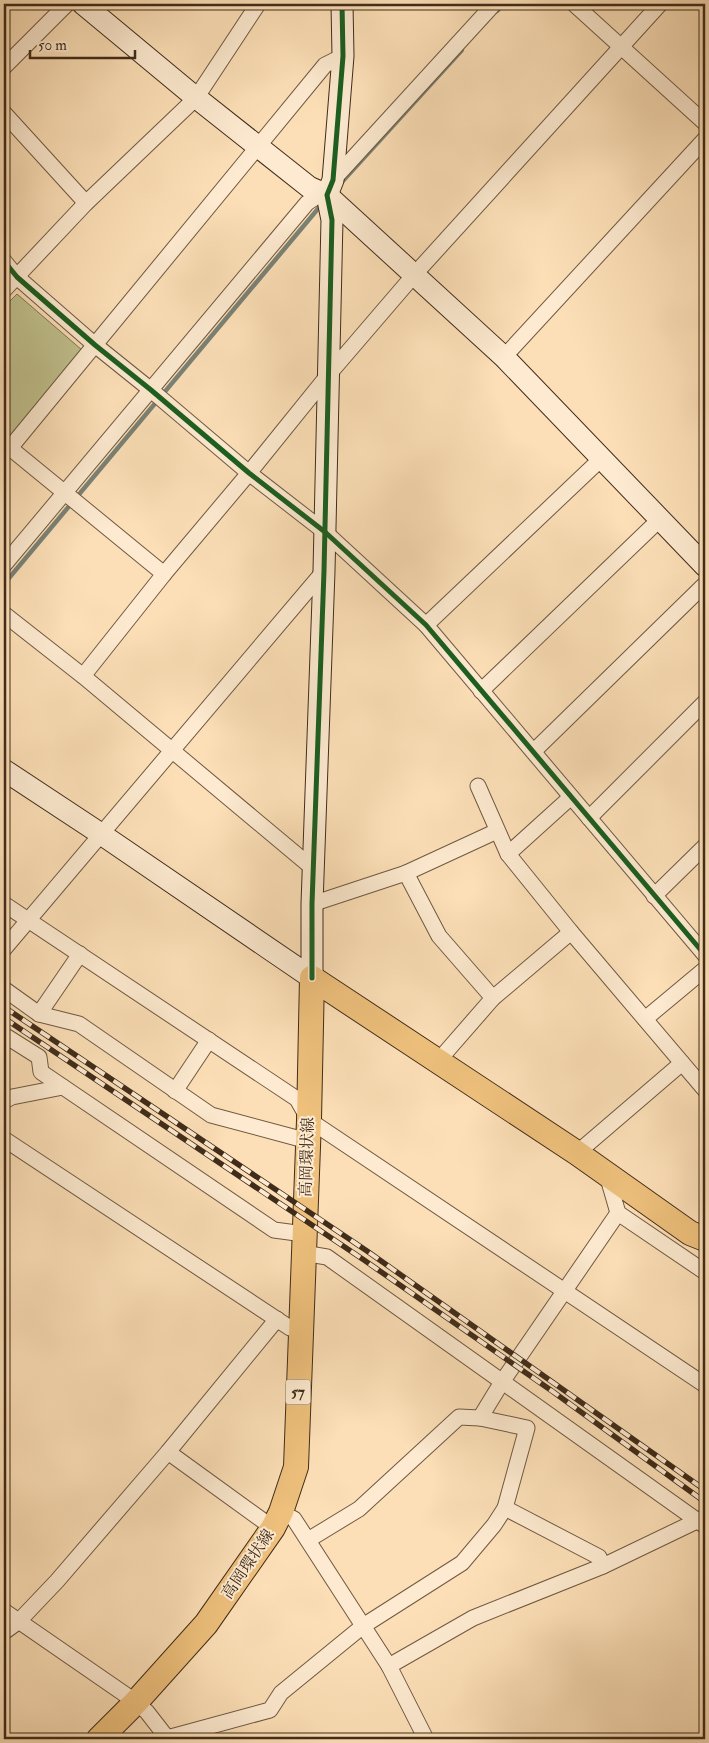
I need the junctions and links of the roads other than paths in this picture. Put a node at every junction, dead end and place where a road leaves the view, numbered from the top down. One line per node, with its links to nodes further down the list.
1 (67, 4): 10 (street)
2 (83, 4): 11 (street)
3 (258, 4): 11 (street)
4 (342, 4): 9 (street)
5 (494, 4): 16 (street)
6 (574, 4): 8 (street)
7 (660, 4): 8 (street)
8 (621, 46): 13 (street); 19 (street)
9 (343, 56): 15 (street); 16 (street)
10 (4, 66)
11 (196, 98): 15 (street); 17 (street)
12 (4, 113): 17 (street)
13 (705, 123)
14 (705, 138): 23 (street)
15 (258, 146): 16 (street); 22 (street)
16 (331, 196): 19 (street); 24 (street); 25 (street)
17 (86, 203): 20 (street)
18 (4, 261): 20 (street)
19 (414, 275): 23 (street); 24 (street)
20 (17, 277): 21 (street); 22 (street)
21 (4, 290)
22 (95, 345): 25 (street); 26 (street)
23 (504, 357): 27 (street)
24 (329, 374): 28 (street); 31 (street)
25 (152, 390): 28 (street); 29 (street)
26 (7, 446): 29 (street)
27 (602, 458): 30 (street); 38 (street)
28 (249, 473): 31 (street); 35 (street)
29 (65, 493): 32 (street); 35 (street)
30 (660, 519): 33 (street); 40 (street)
31 (324, 532): 34 (street); 38 (street)
32 (4, 565)
33 (705, 566)
34 (324, 571): 43 (street); 52 (street)
35 (164, 574): 39 (street)
36 (705, 584): 42 (street)
37 (4, 614): 39 (street)
38 (426, 625): 40 (street)
39 (83, 676): 43 (street)
40 (481, 691): 42 (street)
41 (705, 702): 47 (street)
42 (534, 751): 46 (street)
43 (172, 752): 49 (street); 52 (street)
44 (4, 770): 49 (street)
45 (478, 786): 48 (street)
46 (571, 797): 47 (street); 51 (street)
47 (589, 818): 54 (street)
48 (498, 831): 51 (street); 53 (street)
49 (101, 834): 57 (street); 63 (street)
50 (705, 846): 54 (street)
51 (508, 854): 58 (street)
52 (315, 870): 56 (street)
53 (406, 873): 56 (street); 65 (street)
54 (654, 896): 61 (street)
55 (4, 904): 57 (street)
56 (312, 904): 63 (street)
57 (28, 920): 59 (street); 60 (street)
58 (571, 932): 65 (street); 67 (street)
59 (4, 949)
60 (80, 954): 66 (street); 69 (street)
61 (705, 955)
62 (705, 969): 67 (street)
63 (312, 978): 70 (main road); 76 (main road, 高岡環状線 / 57)
64 (4, 989): 66 (street)
65 (492, 998): 70 (street)
66 (38, 1014): 74 (street)
67 (645, 1019): 71 (street)
68 (4, 1035): 72 (street)
69 (209, 1040): 74 (street); 76 (street)
70 (439, 1060): 78 (main road)
71 (682, 1063): 73 (street); 78 (street)
72 (63, 1087): 75 (street); 82 (street)
73 (705, 1090)
74 (175, 1091): 76 (street)
75 (4, 1101)
76 (308, 1130): 82 (main road, 高岡環状線 / 57); 84 (street)
77 (4, 1139): 85 (street)
78 (577, 1153): 79 (main road)
79 (607, 1175): 80 (street); 81 (main road)
80 (618, 1213): 83 (street); 84 (street)
81 (705, 1239)
82 (304, 1244): 86 (main road, 高岡環状線 / 57); 87 (street)
83 (705, 1272)
84 (565, 1292): 87 (street); 88 (street)
85 (277, 1319): 86 (street); 90 (street)
86 (300, 1329): 92 (main road, 高岡環状線 / 57)
87 (502, 1382): 89 (street); 93 (street)
88 (705, 1385)
89 (480, 1418): 91 (street); 94 (street)
90 (168, 1452): 92 (street); 97 (street)
91 (505, 1508): 95 (street); 98 (street)
92 (277, 1520): 94 (street); 101 (main road, 高岡環状線 / 57)
93 (703, 1521): 95 (street)
94 (308, 1540): 98 (street)
95 (603, 1566): 100 (street)
96 (4, 1611): 97 (street)
97 (18, 1622): 99 (street); 101 (street)
98 (363, 1626): 100 (street); 103 (street)
99 (4, 1632)
100 (389, 1666): 104 (street)
101 (136, 1702): 102 (main road, 高岡環状線 / 57); 103 (street)
102 (99, 1739)
103 (167, 1739)
104 (426, 1739)

